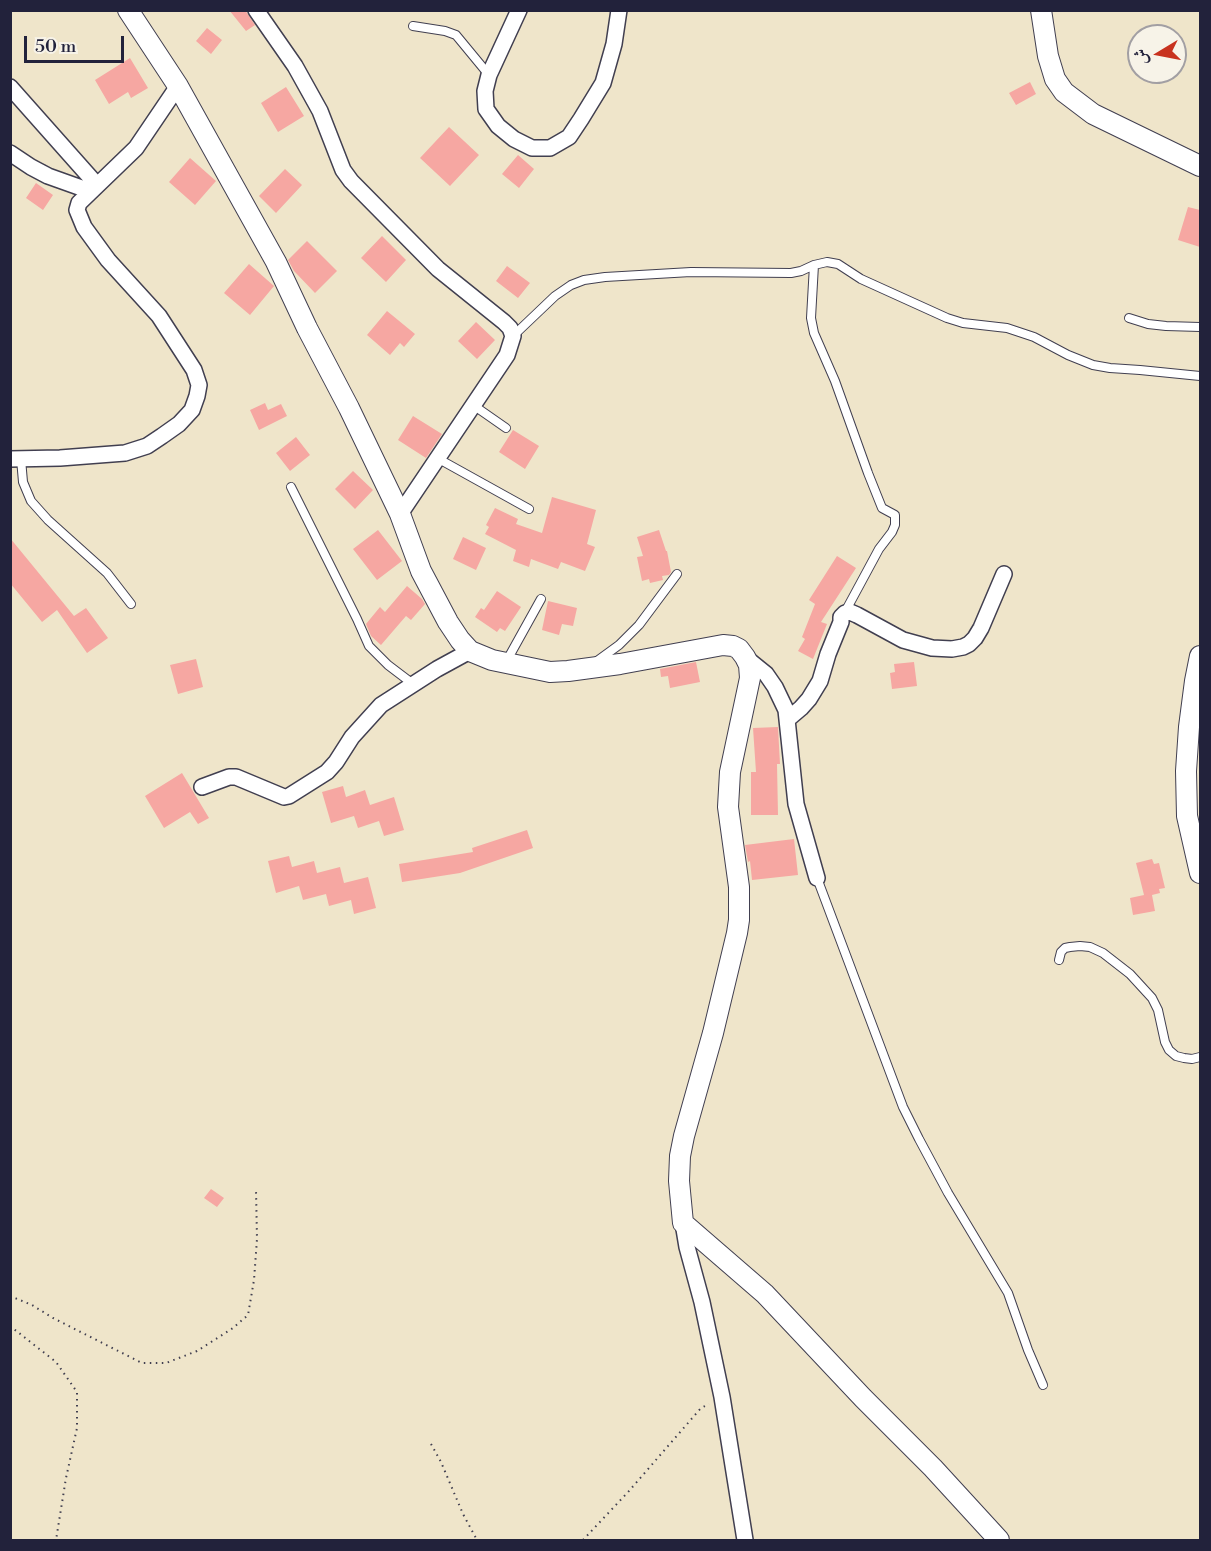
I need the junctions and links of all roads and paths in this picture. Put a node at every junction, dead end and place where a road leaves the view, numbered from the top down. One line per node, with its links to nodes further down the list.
1 (128, 10): 8 (street)
2 (256, 10): 16 (street)
3 (519, 10): 7 (street)
4 (619, 10): 7 (street)
5 (1041, 10): 11 (street)
6 (413, 26): 7 (lane)
7 (489, 75)
8 (178, 86): 12 (street); 24 (street)
9 (10, 87): 12 (street)
10 (10, 153): 12 (street)
11 (1200, 166)
12 (94, 188): 21 (street)
13 (814, 265): 16 (lane); 17 (lane); 29 (lane)
14 (1129, 318): 15 (lane)
15 (1200, 327)
16 (513, 336): 18 (street)
17 (1200, 376)
18 (473, 405): 19 (lane); 20 (street)
19 (506, 428)
20 (437, 458): 23 (lane); 24 (street)
21 (16, 459): 28 (lane)
22 (291, 487): 35 (lane)
23 (529, 509)
24 (400, 514): 30 (street)
25 (677, 574): 34 (lane)
26 (1004, 574): 29 (street)
27 (541, 599): 33 (lane)
28 (131, 604)
29 (845, 613): 36 (street)
30 (470, 651): 33 (street); 35 (street)
31 (1200, 656): 38 (street)
32 (745, 657): 34 (street); 36 (street); 43 (street)
33 (505, 664): 34 (street)
34 (586, 669)
35 (414, 685): 37 (street)
36 (788, 719): 39 (street)
37 (202, 787)
38 (1200, 873)
39 (817, 878): 46 (lane)
40 (1059, 960): 41 (lane)
41 (1200, 1057)
42 (256, 1190): 44 (path)
43 (683, 1223): 47 (street); 53 (street)
44 (10, 1296)
45 (10, 1326): 49 (path)
46 (1043, 1385)
47 (722, 1397): 51 (path); 52 (street)
48 (431, 1444): 50 (path)
49 (56, 1540)
50 (477, 1540)
51 (584, 1540)
52 (745, 1540)
53 (999, 1540)

